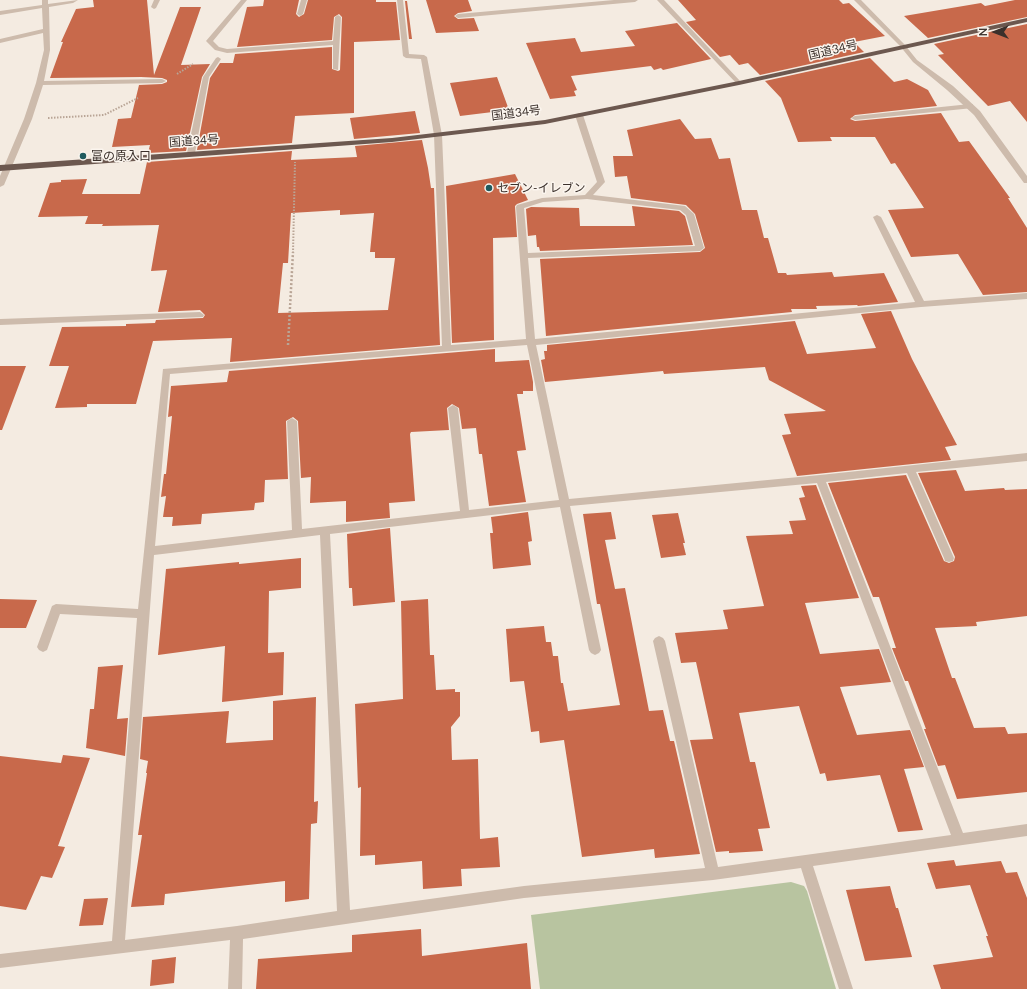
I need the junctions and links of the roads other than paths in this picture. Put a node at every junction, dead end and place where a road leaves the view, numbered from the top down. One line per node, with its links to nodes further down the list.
1 (75, 0): 9 (street)
2 (157, 0): 10 (street)
3 (244, 0): 18 (street)
4 (304, 0): 12 (street)
5 (400, 0): 28 (street)
6 (635, 0): 13 (street)
7 (660, 0): 24 (street)
8 (857, 0): 19 (street)
9 (45, 3): 11 (street); 16 (street)
10 (154, 7)
11 (0, 13)
12 (300, 14)
13 (458, 16)
14 (338, 17): 18 (street)
15 (1027, 20): 19 (highway, 国道34号)
16 (45, 31): 17 (street); 23 (street)
17 (0, 42)
18 (336, 43): 21 (street)
19 (903, 46): 24 (highway, 国道34号); 25 (street)
20 (218, 59): 29 (street)
21 (336, 70)
22 (162, 80): 23 (street)
23 (40, 83): 30 (street)
24 (739, 83): 26 (highway, 国道34号)
25 (970, 106): 27 (street); 31 (street)
26 (579, 115): 28 (highway, 国道34号); 33 (street)
27 (855, 118)
28 (438, 135): 29 (highway, 国道34号); 41 (street)
29 (191, 153): 30 (highway, 国道34号)
30 (3, 167): 32 (street)
31 (1027, 181)
32 (0, 185)
33 (587, 197): 35 (street); 35 (street)
34 (877, 217): 37 (street)
35 (523, 256): 40 (street)
36 (1027, 296): 37 (street)
37 (921, 304): 40 (street)
38 (200, 316): 39 (street)
39 (0, 322)
40 (531, 342): 41 (street); 47 (street)
41 (447, 349): 51 (street)
42 (453, 408): 48 (street)
43 (292, 421): 50 (street)
44 (1027, 457): 45 (street)
45 (910, 469): 46 (street); 52 (street)
46 (820, 479): 47 (street); 58 (street)
47 (565, 503): 48 (street); 56 (street)
48 (465, 515): 49 (street)
49 (324, 531): 50 (street); 61 (street)
50 (297, 535): 51 (street)
51 (149, 551): 53 (street)
52 (949, 558)
53 (143, 614): 55 (street); 63 (street)
54 (658, 641): 60 (street)
55 (43, 647)
56 (595, 650)
57 (1027, 830): 58 (street)
58 (959, 839): 59 (street)
59 (806, 860): 60 (street); 66 (street)
60 (713, 874): 61 (street)
61 (344, 917): 62 (street)
62 (237, 933): 63 (street); 65 (street)
63 (118, 946): 64 (street)
64 (0, 961)
65 (235, 989)
66 (846, 989)

